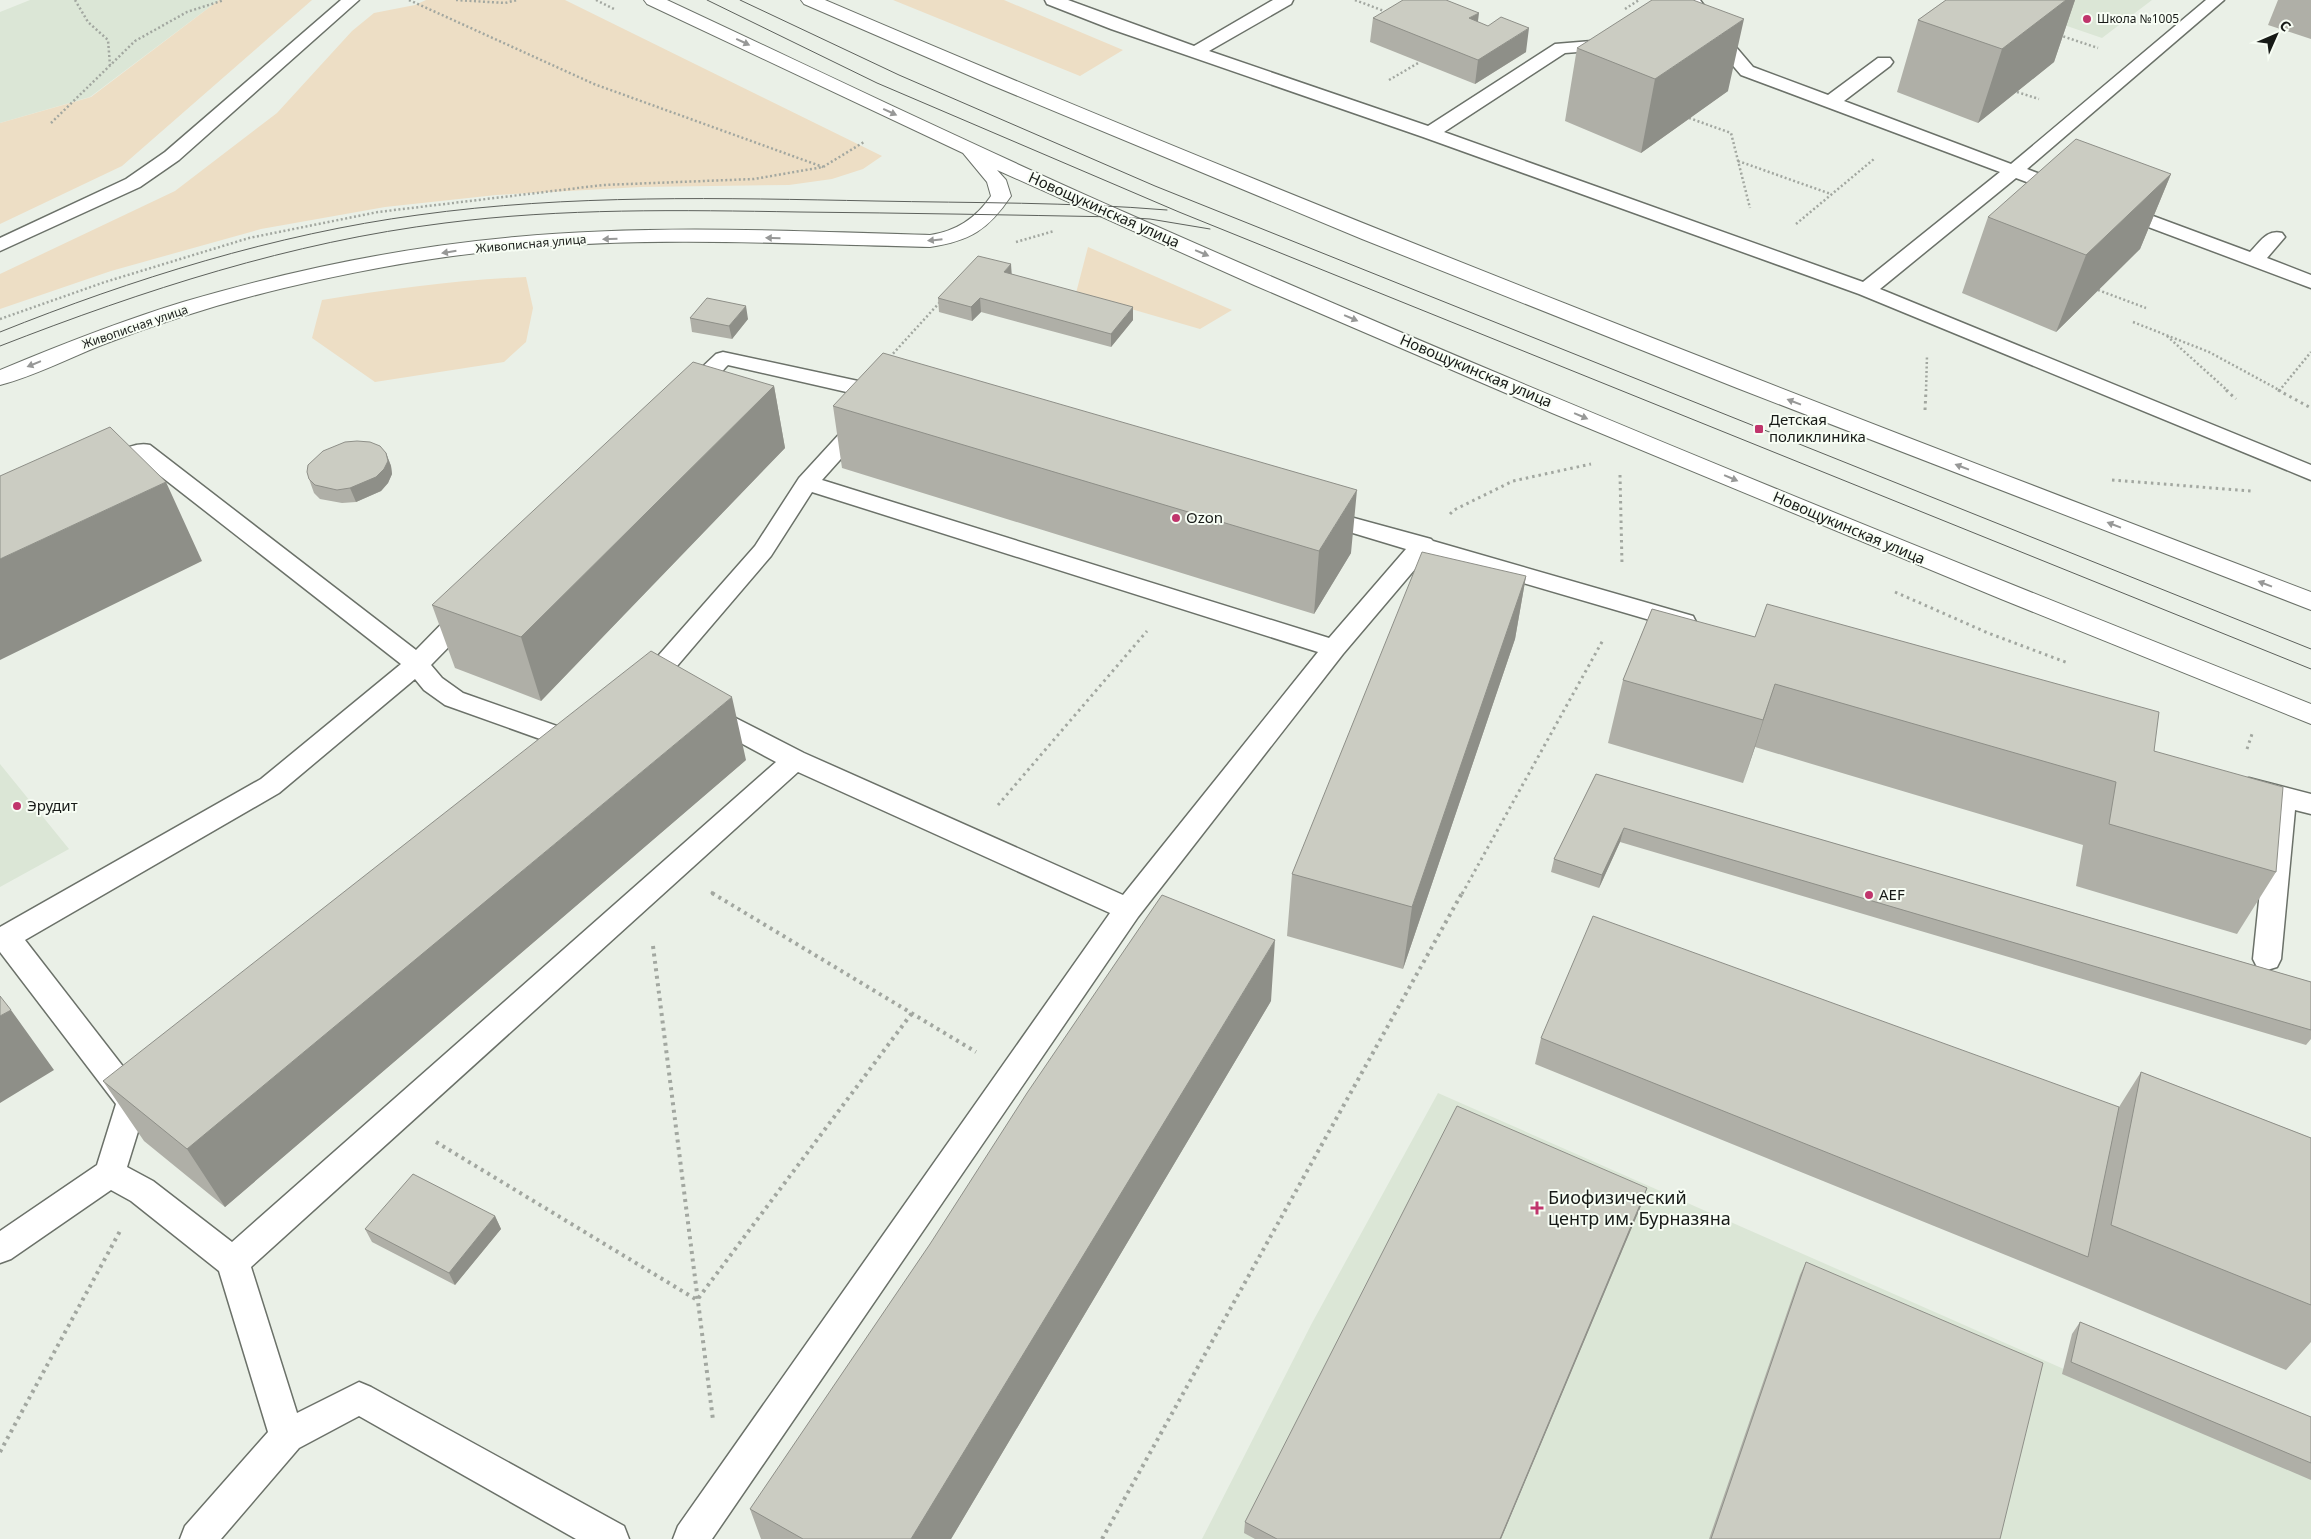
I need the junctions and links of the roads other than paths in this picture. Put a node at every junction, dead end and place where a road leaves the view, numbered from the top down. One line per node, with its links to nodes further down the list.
1 (351, 0): 20 (lane)
2 (653, 0): 15 (main road, Новощукинская улица, one-way to 15)
3 (810, 0): 32 (main road, one-way to 3)
4 (1053, 0): 11 (lane)
5 (1284, 0): 11 (lane)
6 (1692, 0): 8 (lane)
7 (2216, 0): 16 (lane)
8 (1718, 37): 9 (lane); 13 (lane)
9 (1699, 39)
10 (1630, 43): 14 (lane)
11 (1195, 52): 14 (lane)
12 (1884, 62): 13 (lane)
13 (1831, 102): 16 (lane)
14 (1430, 133): 23 (lane)
15 (966, 148): 24 (main road, Живописная улица, one-way to 24); 38 (main road, Новощукинская улица, one-way to 38)
16 (2014, 171): 17 (lane); 23 (lane)
17 (2086, 198)
18 (2104, 204): 21 (lane)
19 (2276, 237): 21 (lane)
20 (0, 245)
21 (2254, 260): 22 (lane)
22 (2311, 282)
23 (1866, 290): 26 (lane)
24 (0, 378)
25 (675, 406): 28 (lane)
26 (2311, 473)
27 (89, 475): 35 (lane)
28 (807, 483): 34 (lane); 36 (lane)
29 (1299, 510): 30 (lane)
30 (1423, 544): 33 (lane); 34 (lane)
31 (486, 594): 35 (lane)
32 (2311, 601)
33 (1709, 629)
34 (1334, 648): 44 (lane)
35 (417, 664): 40 (lane); 45 (lane)
36 (649, 692)
37 (692, 705): 39 (lane)
38 (2311, 714)
39 (795, 760): 44 (lane); 51 (lane)
40 (561, 764)
41 (2232, 783): 42 (lane)
42 (2283, 798): 43 (lane); 46 (lane)
43 (2311, 804)
44 (1128, 909): 55 (lane)
45 (3, 939): 48 (lane)
46 (2267, 959)
47 (171, 1071): 48 (lane)
48 (132, 1102): 49 (lane)
49 (110, 1173): 50 (lane); 51 (lane)
50 (0, 1249)
51 (233, 1262): 52 (lane)
52 (286, 1436): 53 (lane); 54 (lane)
53 (198, 1539)
54 (612, 1539)
55 (691, 1539)

